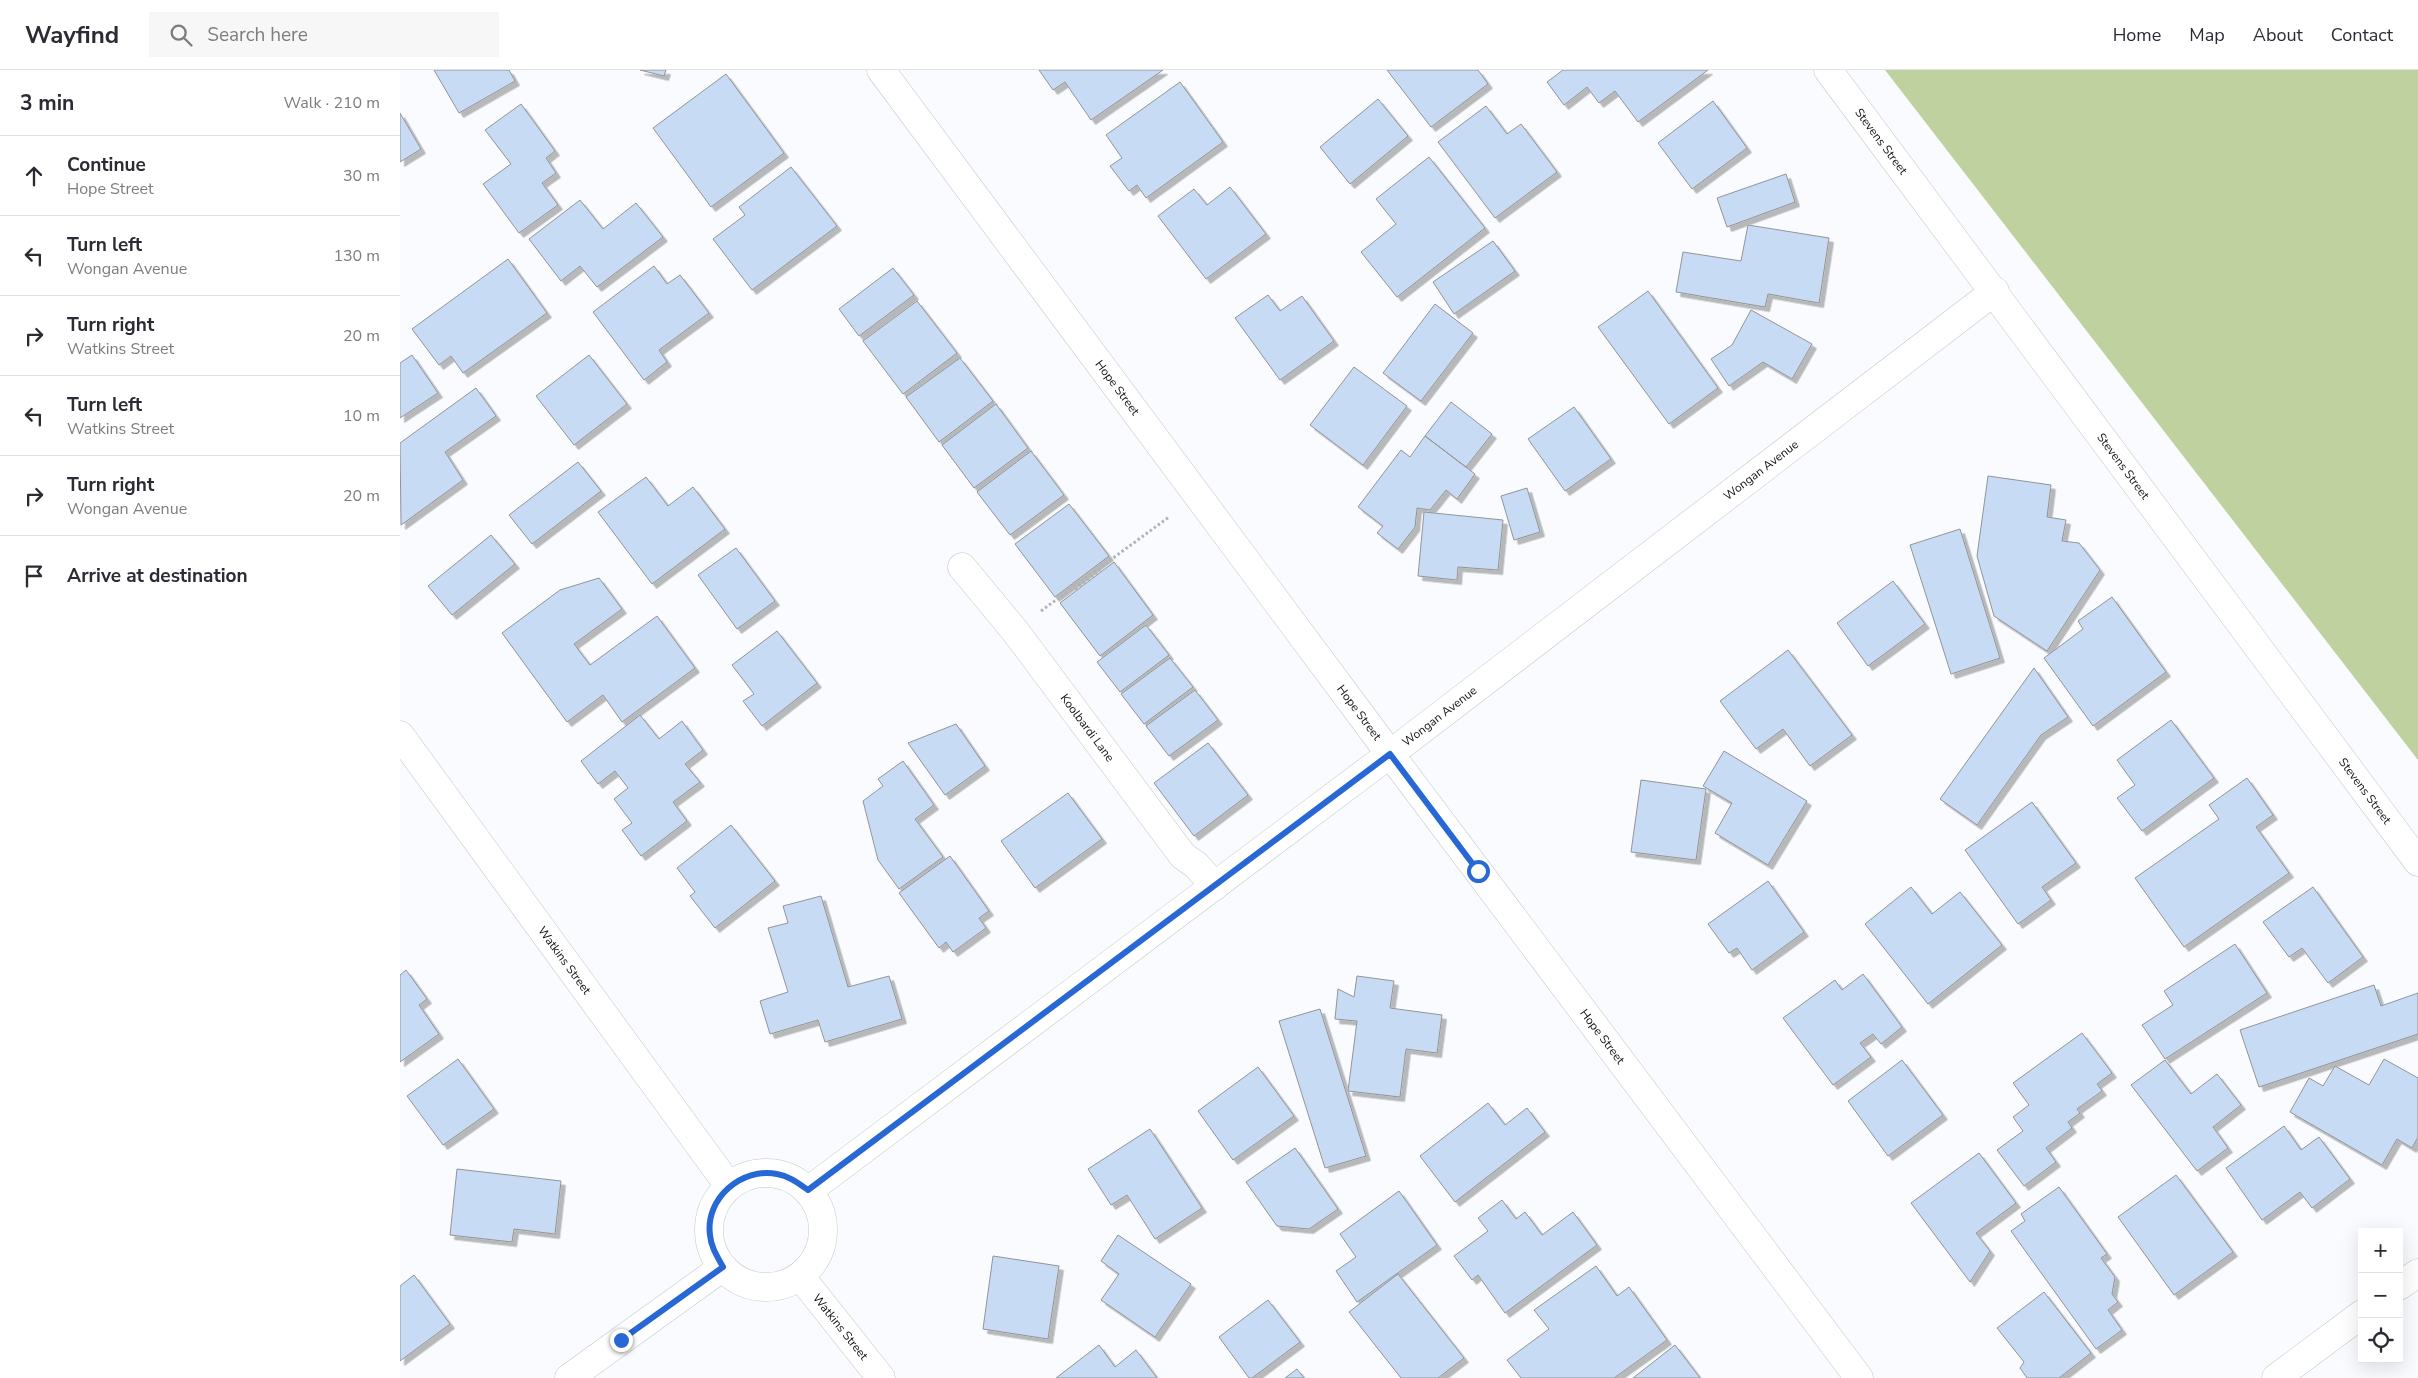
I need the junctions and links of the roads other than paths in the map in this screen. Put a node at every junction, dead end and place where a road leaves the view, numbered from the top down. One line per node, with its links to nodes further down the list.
1 (881, 70): 6 (street, Hope Street)
2 (1828, 70): 3 (street, Stevens Street)
3 (1994, 291): 6 (street, Wongan Avenue); 7 (street, Stevens Street)
4 (962, 567): 8 (street, Koolbardi Lane)
5 (400, 735): 9 (street, Watkins Street)
6 (1390, 754): 8 (street, Wongan Avenue); 18 (street, Hope Street)
7 (2418, 862)
8 (1215, 886): 10 (street, Wongan Avenue)
9 (729, 1186): 10 (street); 11 (street)
10 (808, 1190): 13 (street)
11 (723, 1267): 13 (street); 16 (street)
12 (2418, 1272): 14 (street)
13 (800, 1276): 17 (street, Watkins Street)
14 (2403, 1283)
15 (2358, 1317): 19 (street)
16 (569, 1378)
17 (881, 1378)
18 (1860, 1378)
19 (2276, 1378)

